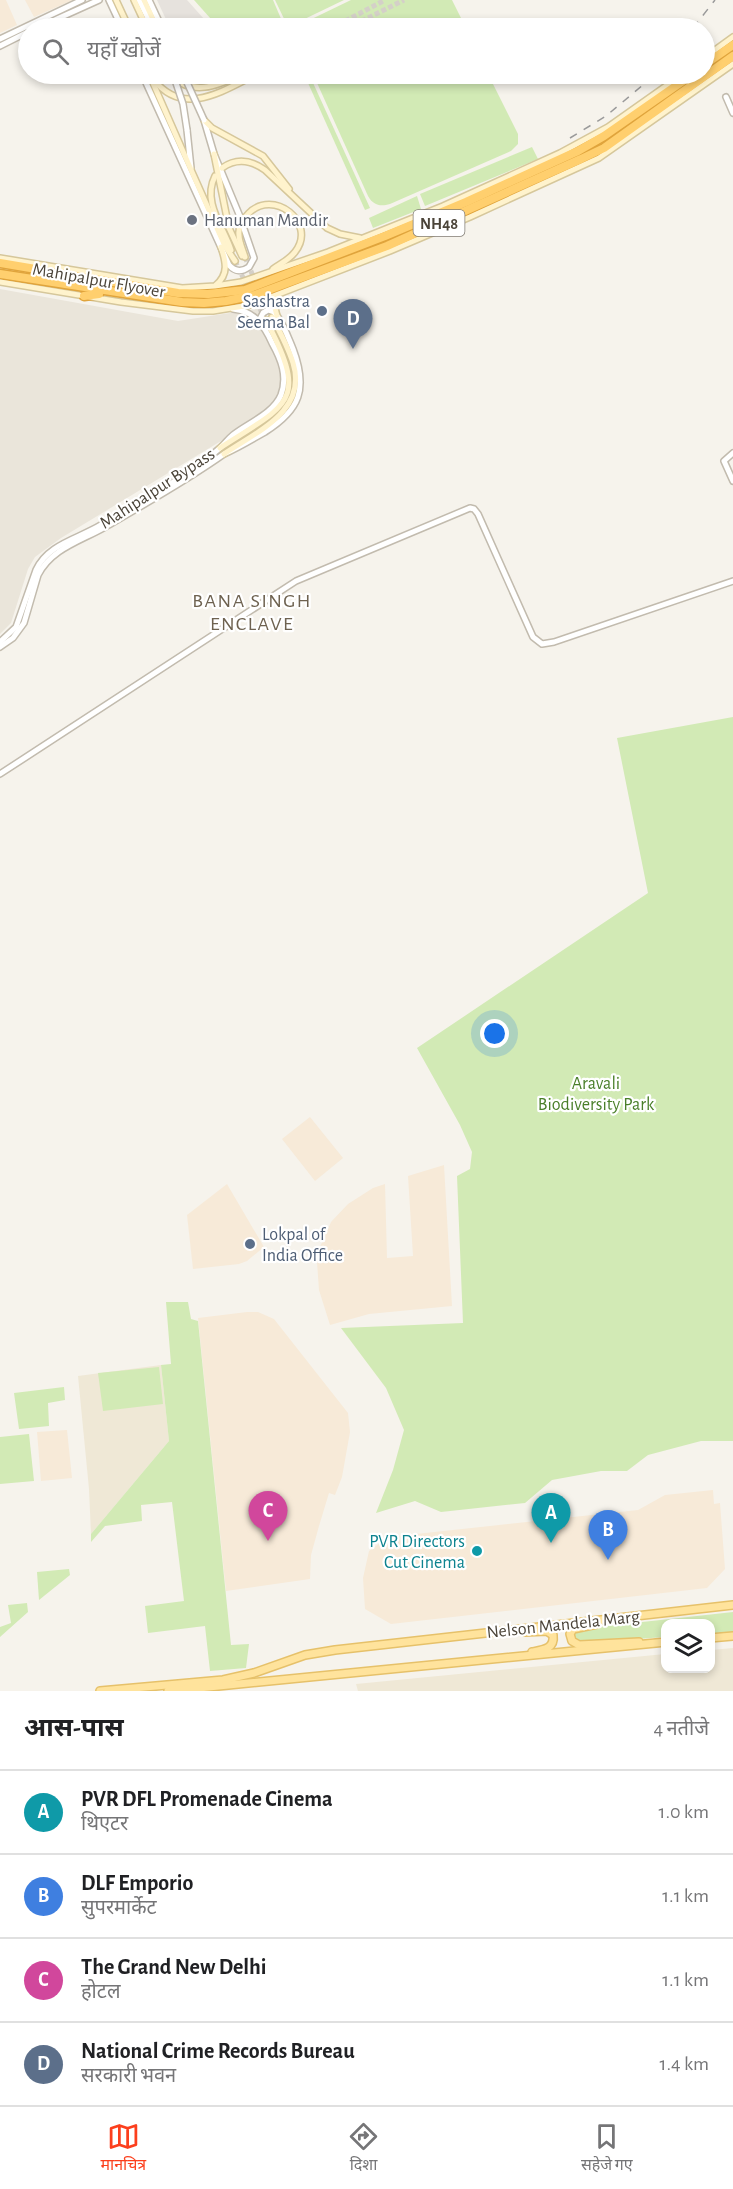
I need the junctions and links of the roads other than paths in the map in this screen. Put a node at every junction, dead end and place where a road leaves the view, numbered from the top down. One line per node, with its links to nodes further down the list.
1 (82, 0): 9 (street)
2 (99, 0): 10 (street)
3 (109, 0): 11 (street)
4 (116, 0): 12 (main road)
5 (134, 0): 13 (main road)
6 (139, 0): 14 (street)
7 (144, 0): 15 (main road)
8 (149, 0): 16 (street)
9 (44, 18)
10 (59, 18)
11 (117, 18)
12 (124, 18)
13 (142, 18)
14 (148, 18)
15 (154, 18)
16 (156, 18)
17 (18, 30): 20 (street)
18 (18, 37): 21 (street)
19 (733, 37): 23 (main road)
20 (0, 39)
21 (0, 45)
22 (733, 45): 25 (highway)
23 (715, 50)
24 (733, 56): 27 (highway, NH48)
25 (715, 58)
26 (733, 64): 28 (main road)
27 (715, 69)
28 (715, 77)
29 (147, 84): 50 (street)
30 (153, 84): 46 (main road)
31 (158, 84): 36 (main road)
32 (176, 84): 46 (street, bridge)
33 (184, 84): 35 (main road)
34 (188, 84): 43 (street, bridge)
35 (220, 84)
36 (236, 84)
37 (669, 84): 49 (main road)
38 (679, 84): 58 (highway, NH48)
39 (694, 84): 57 (highway, NH48)
40 (704, 84): 60 (main road)
41 (726, 97): 42 (street)
42 (733, 113)
43 (204, 120): 44 (street); 48 (main road)
44 (214, 154): 50 (street, bridge); 54 (main road)
45 (222, 168): 48 (main road)
46 (192, 172): 47 (main road)
47 (215, 176)
48 (306, 210): 49 (main road)
49 (361, 238): 54 (main road)
50 (221, 248): 56 (main road)
51 (0, 258): 56 (main road)
52 (0, 263): 58 (highway, Mahipalpur Flyover / NH48)
53 (0, 274): 57 (highway, Mahipalpur Flyover / NH48)
54 (267, 274): 56 (main road)
55 (0, 282): 59 (main road)
56 (215, 286): 58 (highway)
57 (114, 292): 59 (highway)
58 (198, 294)
59 (84, 296): 61 (main road)
60 (278, 296): 61 (main road); 62 (main road)
61 (232, 309): 62 (street)
62 (270, 319): 63 (main road); 63 (street, Mahipalpur Bypass)
63 (222, 451): 67 (street, Mahipalpur Bypass); 68 (street, Mahipalpur Bypass)
64 (733, 453): 65 (street)
65 (733, 481)
66 (733, 581): 69 (street)
67 (0, 642)
68 (0, 648)
69 (0, 774)
70 (733, 1605): 71 (main road, Nelson Mandela Marg)
71 (607, 1619): 72 (main road, Nelson Mandela Marg); 76 (main road)
72 (466, 1636): 77 (main road, Nelson Mandela Marg); 78 (main road, Nelson Mandela Marg)
73 (733, 1636): 74 (main road)
74 (715, 1638)
75 (661, 1643): 76 (main road, Nelson Mandela Marg)
76 (650, 1644): 77 (main road, Nelson Mandela Marg)
77 (473, 1661): 79 (main road, Nelson Mandela Marg)
78 (100, 1691)
79 (168, 1691)

